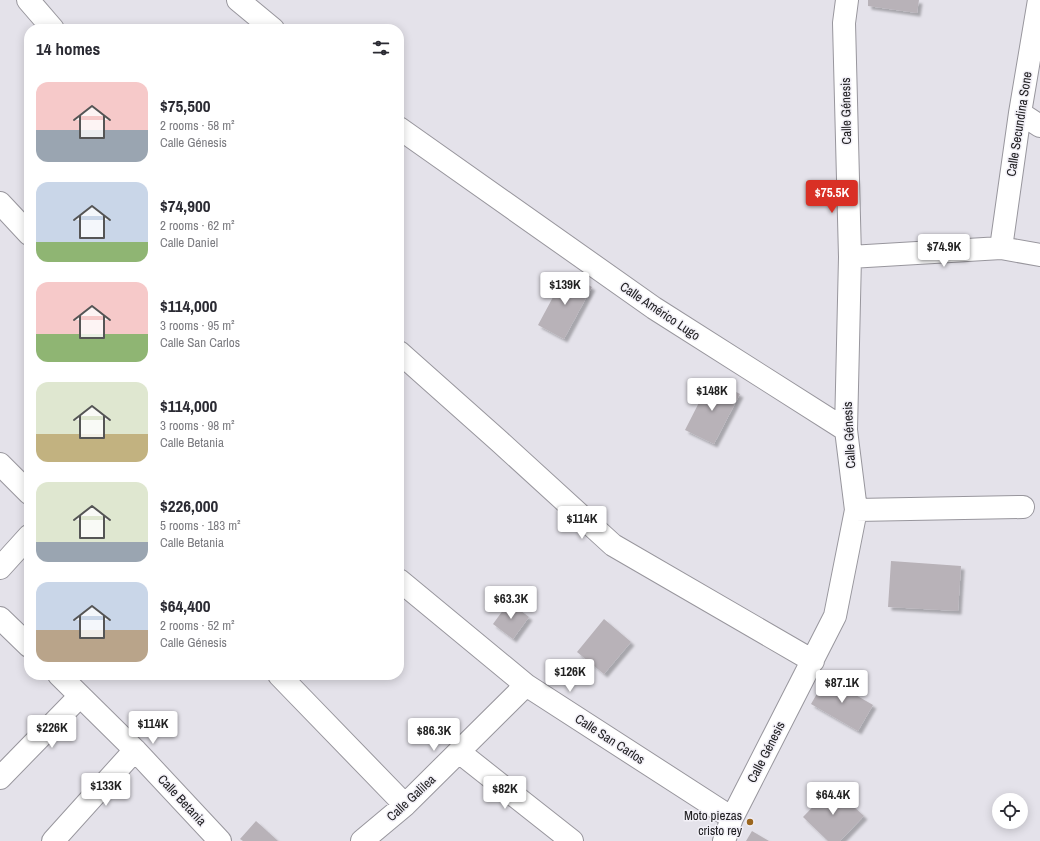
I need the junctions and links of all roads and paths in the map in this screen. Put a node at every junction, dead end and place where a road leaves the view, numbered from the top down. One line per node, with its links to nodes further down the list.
1 (28, 0): 5 (street)
2 (238, 0): 6 (street)
3 (847, 0): 14 (street, Calle Génesis)
4 (1039, 0): 7 (street, Calle Secundina Sone)
5 (49, 24)
6 (267, 24)
7 (1020, 113): 8 (street); 12 (street, Calle Secundina Sone)
8 (1040, 126)
9 (404, 132): 16 (street, Calle Américo Lugo)
10 (0, 203): 11 (street)
11 (24, 229)
12 (1001, 248): 13 (street); 14 (street)
13 (1040, 255)
14 (850, 257): 16 (street, Calle Génesis)
15 (404, 356): 26 (street)
16 (846, 430): 20 (street, Calle Génesis)
17 (0, 464): 18 (street)
18 (24, 488)
19 (1024, 507): 20 (street)
20 (856, 510): 26 (street, Calle Génesis)
21 (24, 542): 22 (street)
22 (0, 568)
23 (404, 584): 29 (street, Calle San Carlos)
24 (0, 618): 25 (street)
25 (24, 641)
26 (813, 661): 35 (street, Calle Génesis)
27 (64, 680): 30 (street, Calle Betania)
28 (284, 680): 34 (street)
29 (526, 685): 32 (street, Calle Galilea); 35 (street, Calle San Carlos)
30 (80, 696): 31 (street, Calle Betania); 33 (street)
31 (135, 750): 36 (street); 37 (street, Calle Betania)
32 (459, 752): 34 (street, Calle Galilea); 39 (street)
33 (0, 778)
34 (404, 805): 38 (street, Calle Galilea)
35 (732, 818): 40 (street, Calle Génesis)
36 (53, 841)
37 (220, 841)
38 (362, 841)
39 (572, 841)
40 (724, 841)

